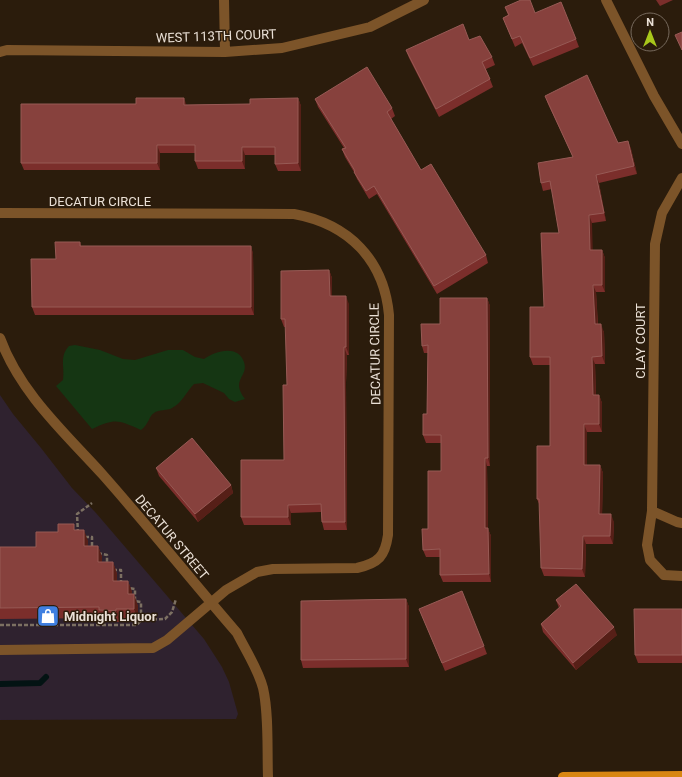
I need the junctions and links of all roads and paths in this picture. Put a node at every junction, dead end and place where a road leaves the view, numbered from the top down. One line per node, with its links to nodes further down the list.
1 (224, 0): 5 (street)
2 (424, 0): 5 (street, WEST 113TH COURT)
3 (606, 0): 6 (street)
4 (0, 52): 5 (street, WEST 113TH COURT)
5 (225, 52)
6 (682, 144)
7 (682, 178): 11 (street, CLAY COURT)
8 (0, 213): 15 (street, DECATUR CIRCLE)
9 (0, 338): 15 (street, DECATUR STREET)
10 (92, 503): 16 (path)
11 (652, 511): 12 (street); 13 (street, CLAY COURT)
12 (682, 523)
13 (682, 576)
14 (176, 599): 16 (path)
15 (211, 602): 18 (street); 20 (street, DECATUR STREET)
16 (141, 620): 17 (path)
17 (0, 625)
18 (0, 650)
19 (682, 776): 21 (main road)
20 (268, 777)
21 (562, 777)

